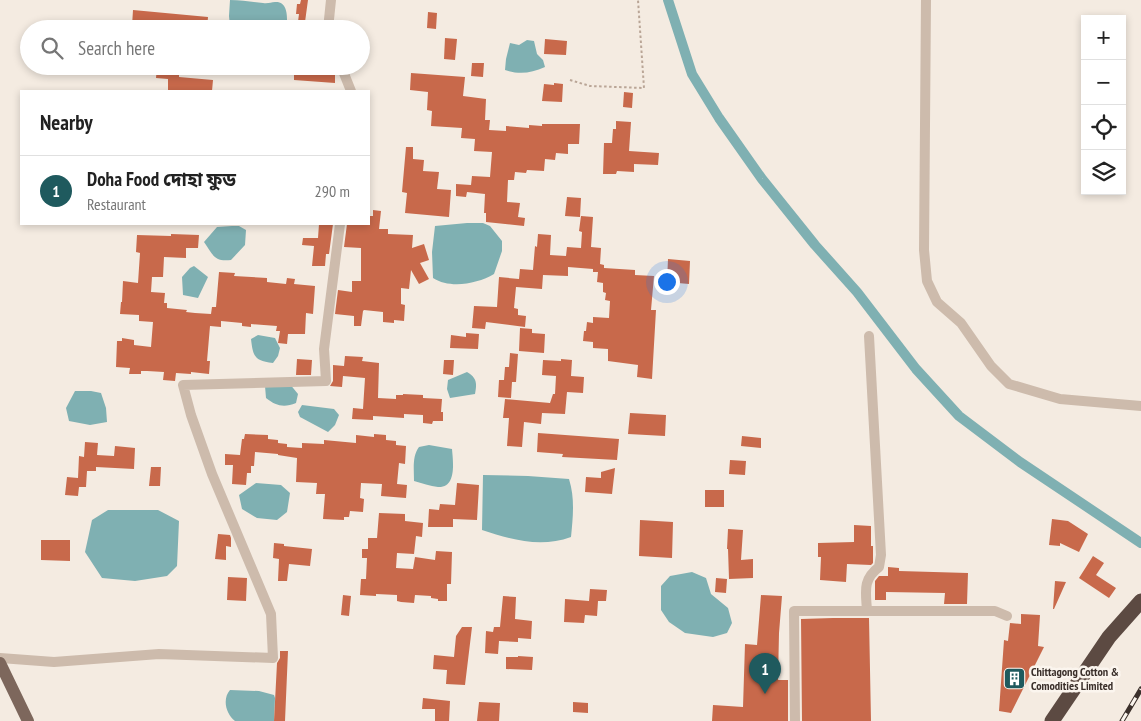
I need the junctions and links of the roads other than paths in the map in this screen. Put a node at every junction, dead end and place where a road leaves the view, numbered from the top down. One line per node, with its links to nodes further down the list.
1 (332, 0): 3 (street)
2 (926, 0): 8 (street)
3 (329, 20)
4 (345, 75): 5 (street)
5 (351, 90)
6 (340, 225): 12 (street)
7 (869, 336): 10 (street)
8 (1141, 406)
9 (1139, 603): 16 (highway)
10 (867, 611): 11 (street); 15 (street)
11 (1007, 616)
12 (0, 658)
13 (0, 663): 14 (main road)
14 (28, 721)
15 (795, 721)
16 (1052, 721)

